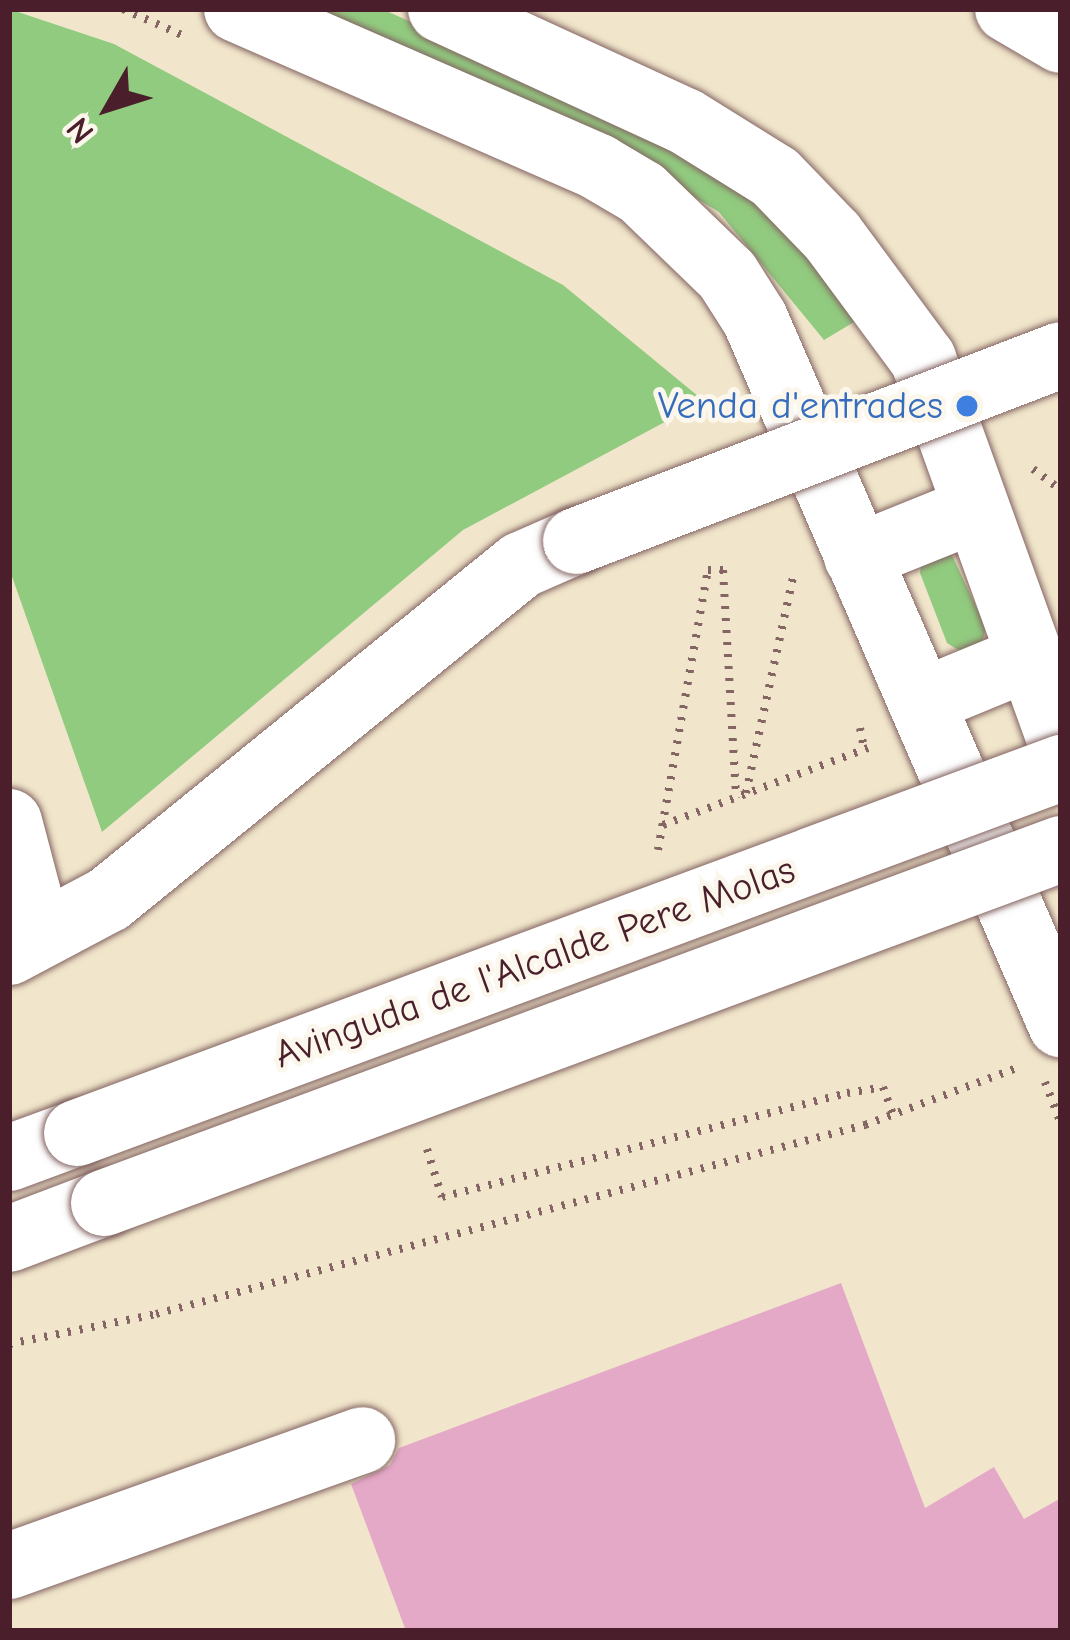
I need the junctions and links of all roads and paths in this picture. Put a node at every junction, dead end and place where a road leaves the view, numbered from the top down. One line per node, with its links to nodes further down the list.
1 (237, 9): 7 (street)
2 (442, 9): 6 (street)
3 (1009, 9): 4 (street)
4 (1061, 40)
5 (1061, 355): 19 (street, bridge)
6 (976, 509): 7 (street); 8 (street)
7 (828, 553): 9 (street); 12 (path)
8 (1030, 657): 9 (street); 10 (street)
9 (926, 713): 12 (path); 20 (street)
10 (1061, 743)
11 (1061, 768): 23 (street, Avinguda de l'Alcalde Pere Molas, bridge)
12 (746, 794): 13 (path)
13 (736, 798): 15 (path); 15 (path)
14 (9, 822): 18 (street)
15 (662, 825): 17 (path)
16 (1061, 849): 21 (street, Avinguda de l'Alcalde Pere Molas, bridge)
17 (658, 856)
18 (9, 937)
19 (9, 952)
20 (1049, 1042): 22 (path)
21 (408, 1090): 22 (path); 24 (street, Avinguda de l'Alcalde Pere Molas, bridge)
22 (893, 1114): 25 (path)
23 (9, 1158)
24 (9, 1239)
25 (9, 1344)
26 (362, 1440): 27 (street)
27 (9, 1566)

